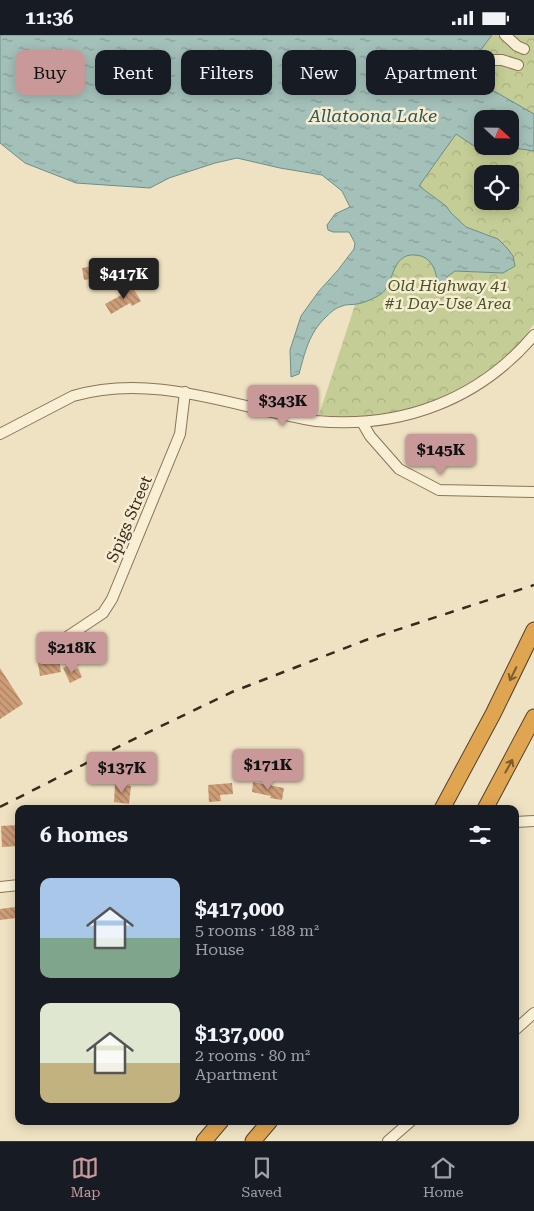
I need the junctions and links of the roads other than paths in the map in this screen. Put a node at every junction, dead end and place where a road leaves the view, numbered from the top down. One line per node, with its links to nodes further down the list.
1 (504, 35): 2 (street)
2 (524, 49)
3 (495, 60): 4 (street)
4 (518, 65)
5 (534, 335): 7 (street)
6 (184, 392): 7 (street); 8 (street); 11 (street, Spigs Street)
7 (362, 422): 9 (street)
8 (0, 434)
9 (534, 492)
10 (534, 630): 13 (highway, one-way to 13)
11 (67, 637)
12 (534, 717): 14 (highway, one-way to 12)
13 (444, 805)
14 (487, 805)
15 (533, 821): 16 (street)
16 (519, 822)
17 (15, 885): 18 (street)
18 (0, 887)
19 (534, 1013): 20 (street)
20 (519, 1026)
21 (218, 1125): 24 (highway)
22 (267, 1125): 25 (highway)
23 (406, 1125): 26 (street)
24 (204, 1141)
25 (253, 1141)
26 (388, 1141)

